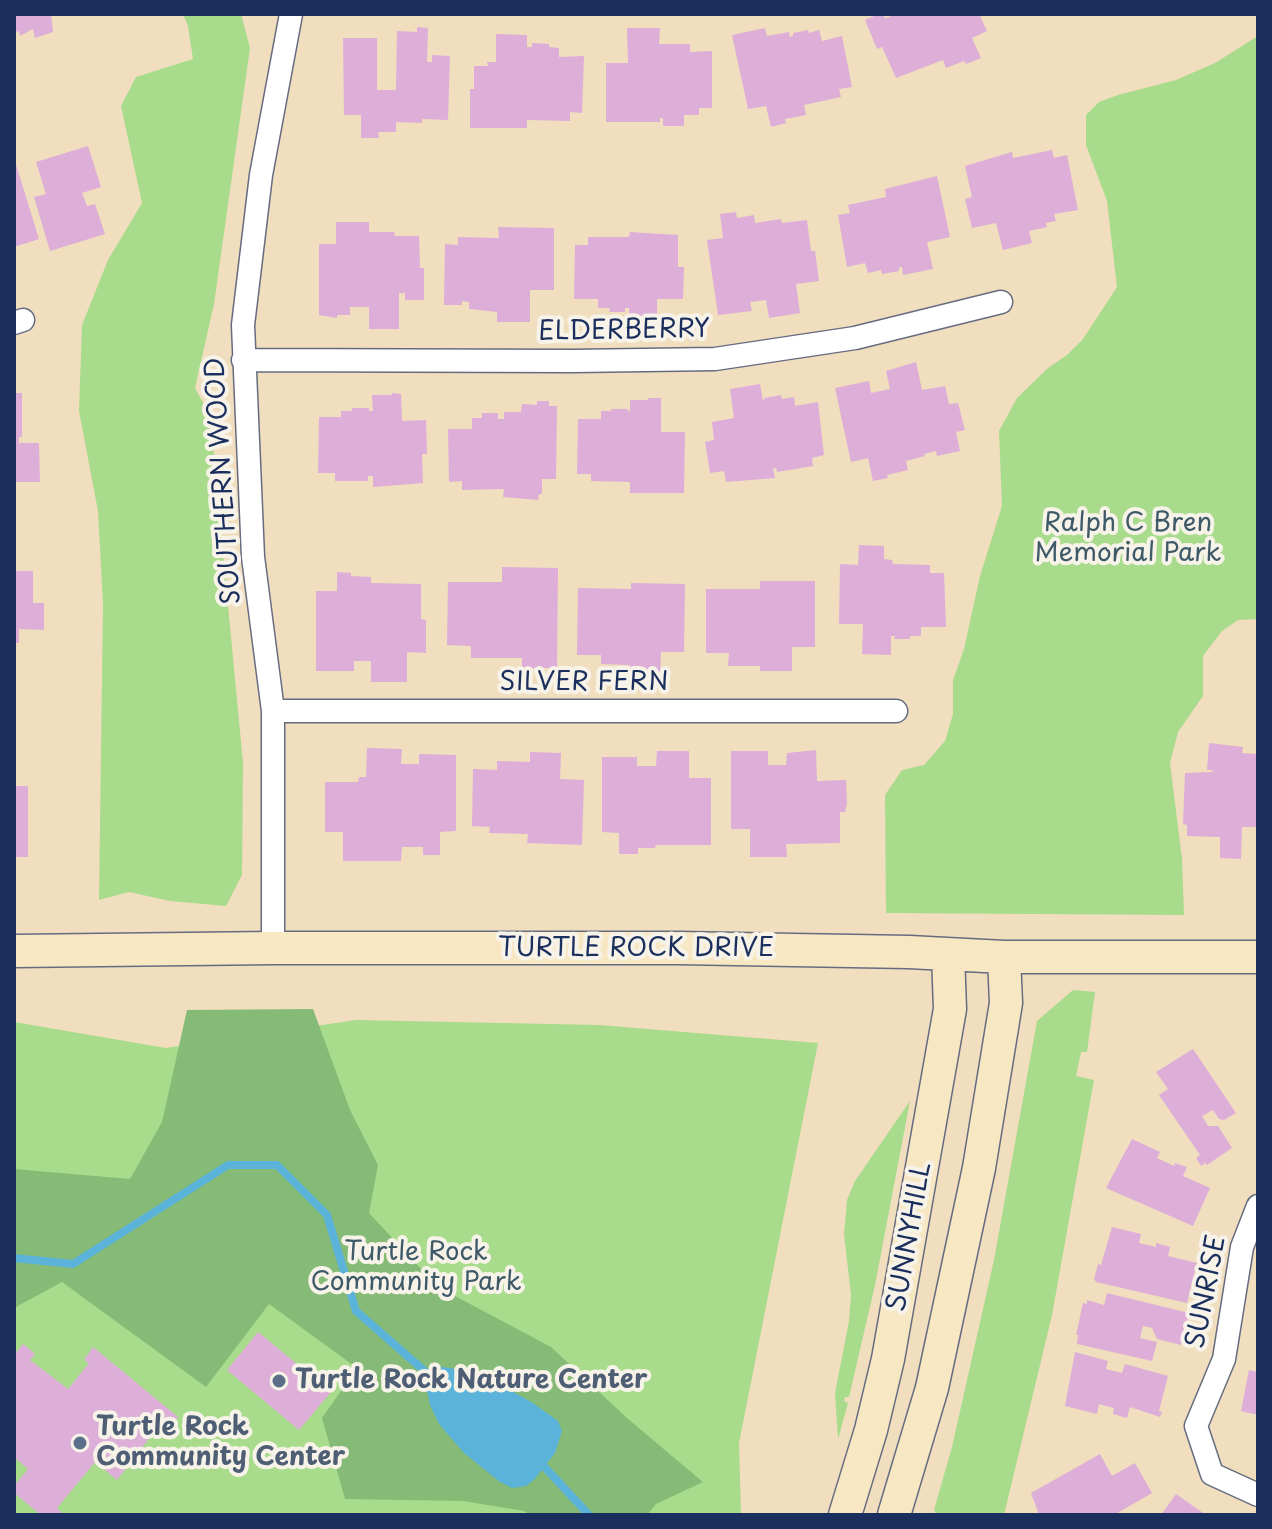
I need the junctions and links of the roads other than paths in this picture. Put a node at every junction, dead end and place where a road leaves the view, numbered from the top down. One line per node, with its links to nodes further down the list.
1 (291, 14): 3 (street, SOUTHERN WOOD)
2 (1001, 302): 3 (street, ELDERBERRY)
3 (243, 360): 4 (street, SOUTHERN WOOD)
4 (273, 711): 5 (street, SILVER FERN); 6 (street, SOUTHERN WOOD)
5 (896, 711)
6 (273, 948): 7 (street, TURTLE ROCK DRIVE); 8 (street, TURTLE ROCK DRIVE)
7 (14, 951)
8 (948, 954): 9 (street, TURTLE ROCK DRIVE); 13 (street, SUNNYHILL)
9 (1004, 957): 10 (street, TURTLE ROCK DRIVE); 14 (street, SUNNYHILL)
10 (1258, 957)
11 (1257, 1207): 12 (street, SUNRISE)
12 (1258, 1495)
13 (845, 1515)
14 (894, 1515)

